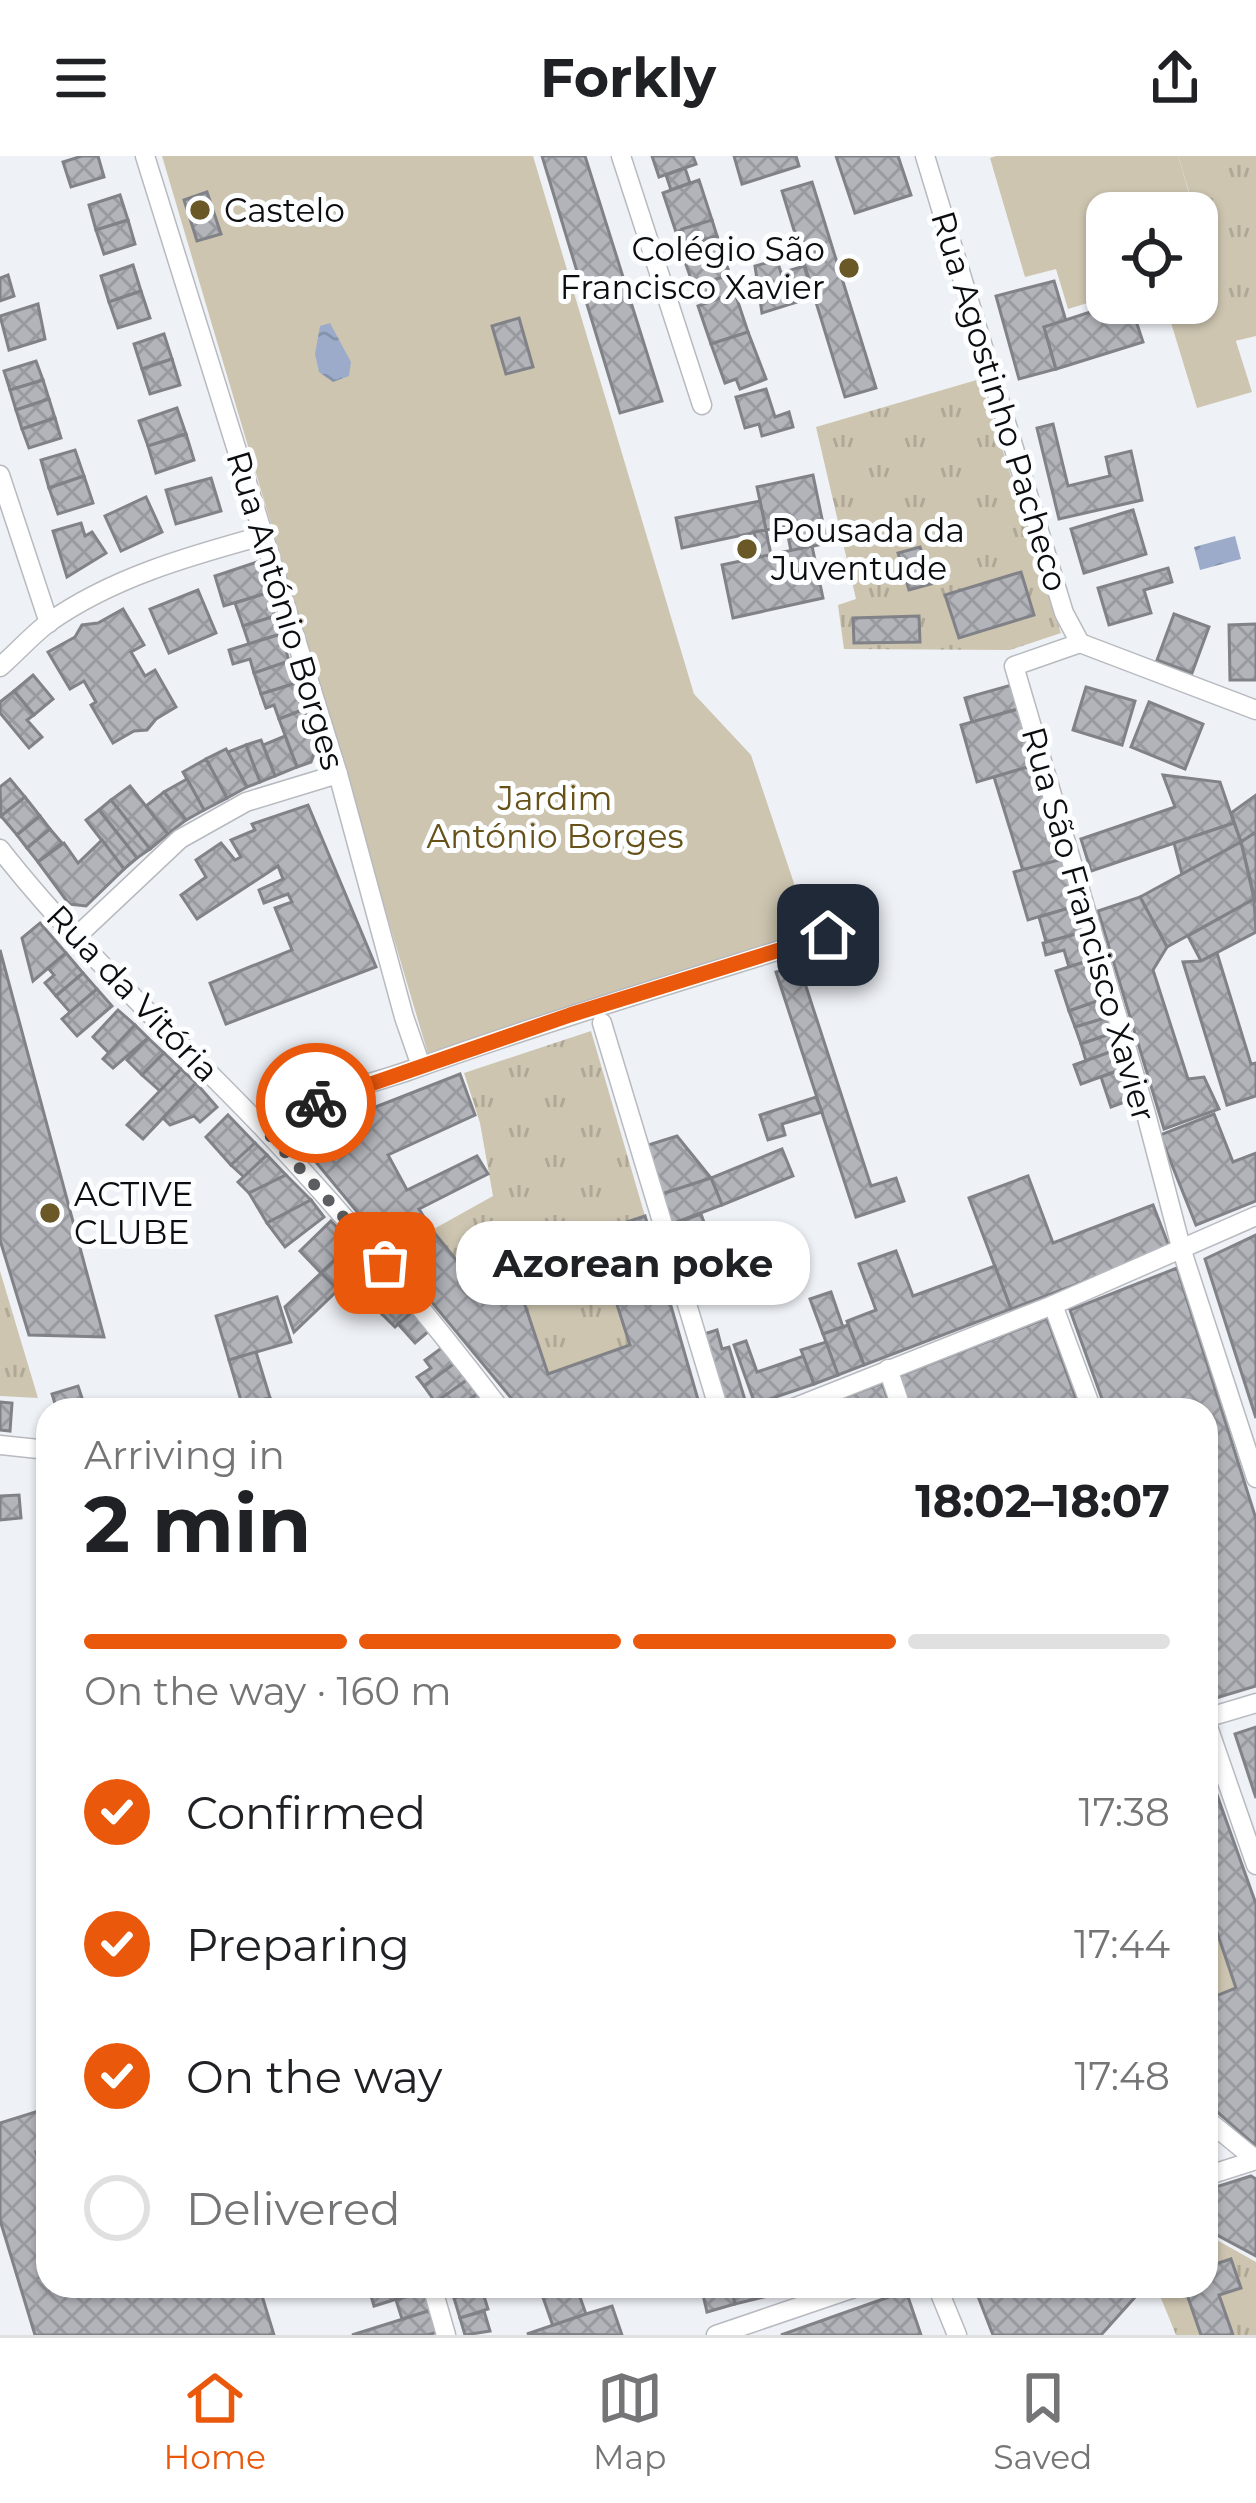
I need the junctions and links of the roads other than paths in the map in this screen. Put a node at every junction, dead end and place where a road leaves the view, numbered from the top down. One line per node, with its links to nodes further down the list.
1 (145, 156): 6 (street, Rua António Borges)
2 (621, 156): 4 (street)
3 (925, 156): 8 (street, Rua Agostinho Pacheco)
4 (702, 405)
5 (0, 475): 7 (street)
6 (262, 536): 7 (street); 11 (street, Rua António Borges)
7 (49, 623): 9 (street)
8 (1080, 644): 10 (street); 19 (street, Rua São Francisco Xavier)
9 (0, 667)
10 (1256, 710)
11 (338, 774): 14 (street); 16 (street, Rua António Borges)
12 (0, 849): 14 (street, Rua da Vitória)
13 (828, 935): 16 (street)
14 (76, 937): 17 (street, Rua da Vitória)
15 (602, 1023): 23 (street)
16 (422, 1066): 17 (street)
17 (266, 1131): 22 (street, Rua da Vitória)
18 (1256, 1216): 19 (street)
19 (1182, 1251): 20 (street); 29 (street, Rua São Francisco Xavier)
20 (1054, 1305): 21 (street); 26 (street)
21 (888, 1369): 24 (street); 25 (street)
22 (491, 1398)
23 (714, 1398)
24 (817, 1398)
25 (898, 1398)
26 (1088, 1398)
27 (0, 1445): 28 (street)
28 (36, 1449)
29 (1256, 1478)
30 (1256, 1703): 31 (street)
31 (1218, 1716)
32 (1218, 1755): 33 (street)
33 (1256, 1865)
34 (1218, 2129): 35 (street)
35 (1256, 2160): 36 (street)
36 (1218, 2172)
37 (435, 2298): 40 (street)
38 (825, 2298): 41 (street)
39 (942, 2298): 42 (street)
40 (446, 2335)
41 (716, 2335)
42 (957, 2335)

